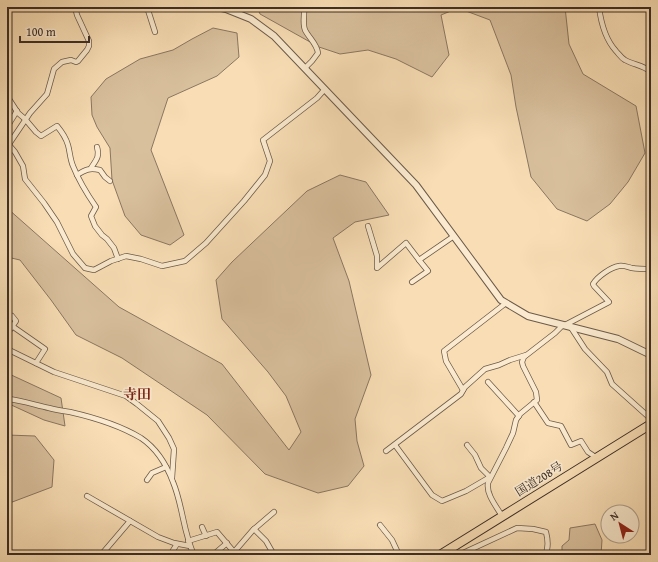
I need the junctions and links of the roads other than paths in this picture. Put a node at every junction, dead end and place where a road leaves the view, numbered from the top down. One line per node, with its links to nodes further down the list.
1 (75, 7): 12 (street)
2 (147, 7): 6 (street)
3 (219, 7): 7 (street)
4 (304, 7): 7 (street)
5 (599, 7): 8 (street)
6 (155, 32)
7 (305, 68): 9 (street)
8 (651, 72)
9 (325, 89): 20 (street); 21 (street)
10 (7, 96): 11 (street)
11 (17, 111): 12 (street); 13 (street)
12 (25, 119): 14 (street); 17 (street)
13 (7, 127)
14 (8, 146): 21 (street)
15 (96, 147): 16 (street)
16 (91, 168): 17 (street); 18 (street)
17 (77, 175): 21 (street)
18 (110, 181)
19 (368, 226): 22 (street)
20 (454, 236): 22 (street); 25 (street)
21 (118, 259)
22 (419, 260): 24 (street)
23 (651, 269): 27 (street)
24 (412, 282)
25 (506, 303): 27 (street); 35 (street)
26 (12, 316): 28 (street)
27 (566, 325): 31 (street); 32 (street); 39 (street)
28 (12, 326): 29 (street); 33 (street)
29 (7, 334)
30 (7, 349): 33 (street)
31 (528, 354): 35 (street); 37 (street)
32 (651, 355)
33 (36, 363): 48 (street)
34 (488, 382): 38 (street)
35 (463, 390): 41 (street)
36 (7, 400): 45 (street)
37 (534, 402): 38 (street); 44 (street)
38 (519, 416): 46 (street)
39 (651, 420)
40 (651, 424): 44 (highway, 国道208号)
41 (395, 445): 43 (street); 46 (street)
42 (468, 445): 46 (street)
43 (386, 451)
44 (597, 458): 51 (highway, 国道208号)
45 (166, 467): 47 (street); 48 (street)
46 (490, 478): 51 (street)
47 (147, 480)
48 (172, 480): 59 (street)
49 (87, 496): 52 (street)
50 (274, 512): 55 (street)
51 (502, 516): 60 (highway, 国道208号)
52 (130, 521): 58 (street); 61 (street)
53 (380, 525): 66 (street)
54 (202, 527): 56 (street)
55 (254, 529): 57 (street); 65 (street)
56 (206, 536): 57 (street); 59 (street)
57 (227, 543): 64 (street)
58 (177, 544): 59 (street); 62 (street)
59 (189, 544): 63 (street)
60 (441, 554): 67 (street)
61 (101, 555)
62 (170, 555)
63 (194, 555)
64 (213, 555)
65 (274, 555)
66 (399, 555)
67 (545, 555)

